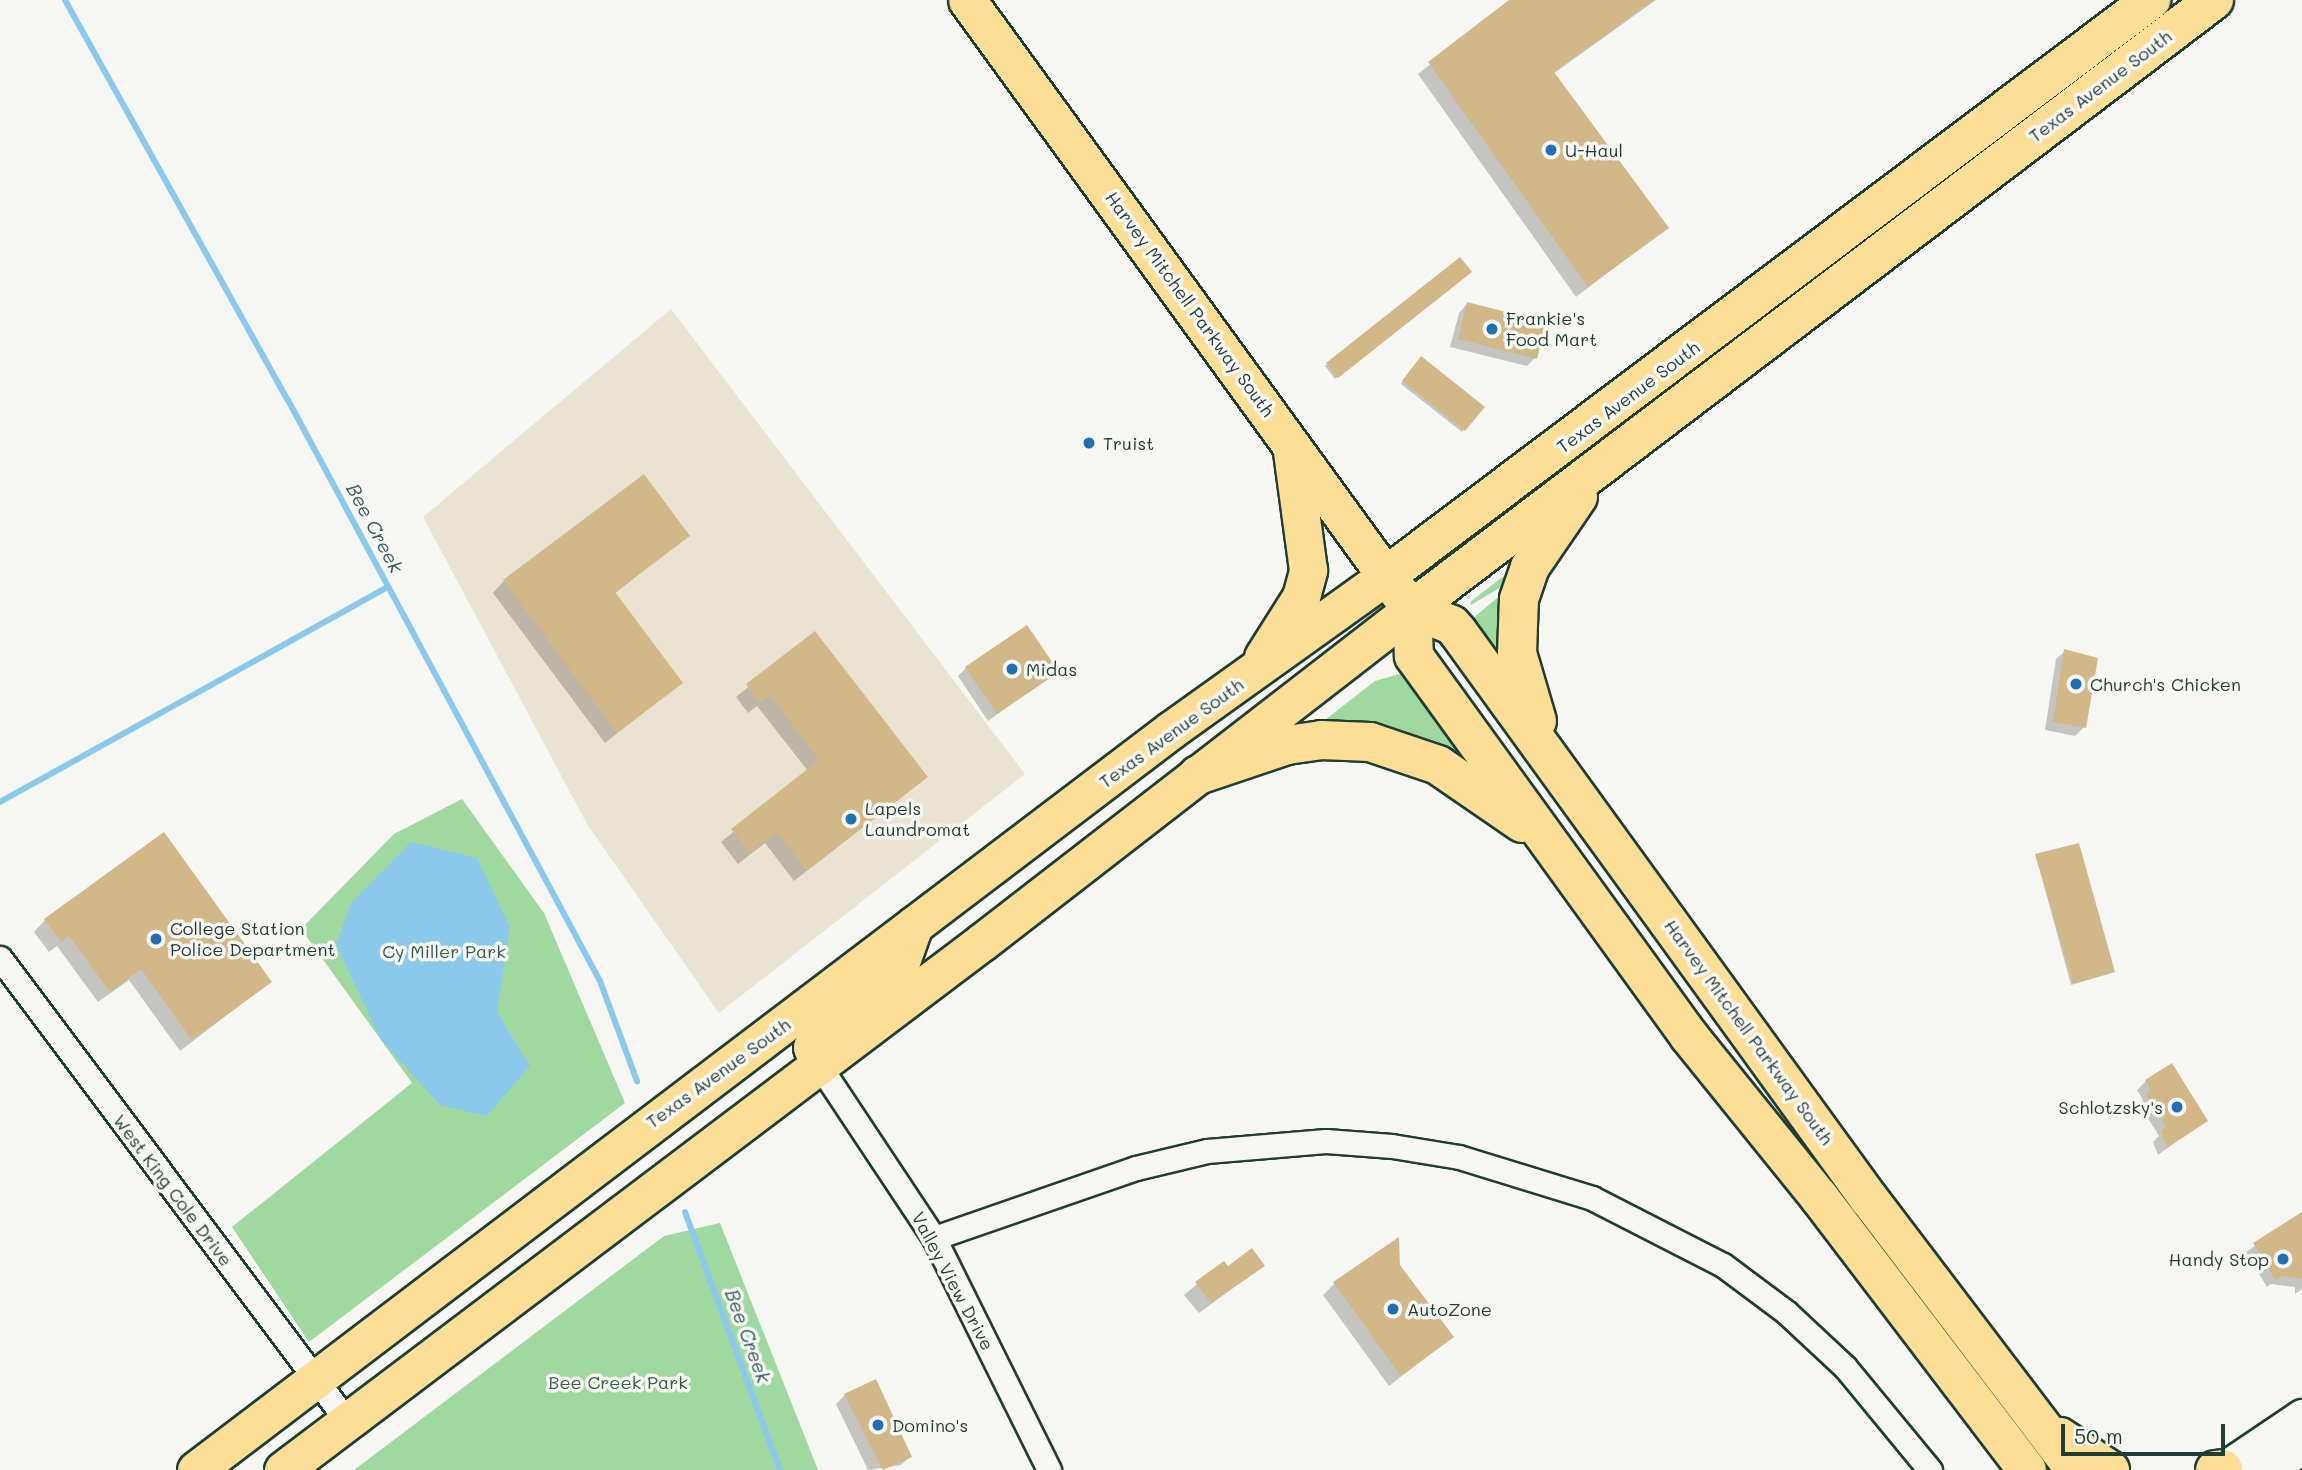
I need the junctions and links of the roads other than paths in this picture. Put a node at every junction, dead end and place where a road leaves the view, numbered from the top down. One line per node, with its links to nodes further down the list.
1 (967, 0): 4 (main road, Harvey Mitchell Parkway South)
2 (2151, 0): 6 (highway, Texas Avenue South)
3 (2214, 0): 5 (highway, Texas Avenue South)
4 (1291, 443): 6 (main road, Harvey Mitchell Parkway South); 8 (main road)
5 (1606, 462): 7 (highway, Texas Avenue South); 9 (highway)
6 (1387, 576): 7 (highway, Harvey Mitchell Parkway South); 8 (main road, Texas Avenue South)
7 (1412, 609): 9 (highway, Harvey Mitchell Parkway South); 10 (main road, Texas Avenue South); 11 (highway)
8 (1252, 674): 12 (main road, Texas Avenue South)
9 (1555, 765): 21 (highway, Harvey Mitchell Parkway South)
10 (1198, 775): 11 (highway); 15 (main road, Texas Avenue South)
11 (1548, 841): 27 (highway)
12 (914, 925): 14 (main road, Texas Avenue South); 15 (main road)
13 (0, 958): 18 (street, West King Cole Drive)
14 (781, 1027): 16 (main road); 18 (main road, Texas Avenue South)
15 (819, 1065): 16 (main road, Texas Avenue South); 17 (street, Valley View Drive)
16 (659, 1186): 20 (main road, Texas Avenue South)
17 (934, 1238): 25 (street, Valley View Drive); 26 (street)
18 (315, 1379): 20 (street, West King Cole Drive); 23 (main road, Texas Avenue South)
19 (2302, 1416): 31 (street)
20 (347, 1421): 24 (main road, Texas Avenue South)
21 (2038, 1421): 28 (highway, Harvey Mitchell Parkway South); 29 (highway)
22 (2302, 1447): 32 (street)
23 (196, 1470)
24 (283, 1470)
25 (1049, 1470)
26 (1930, 1470)
27 (2027, 1470)
28 (2075, 1470)
29 (2110, 1470)
30 (2215, 1470): 31 (highway)
31 (2222, 1470)
32 (2268, 1470)

